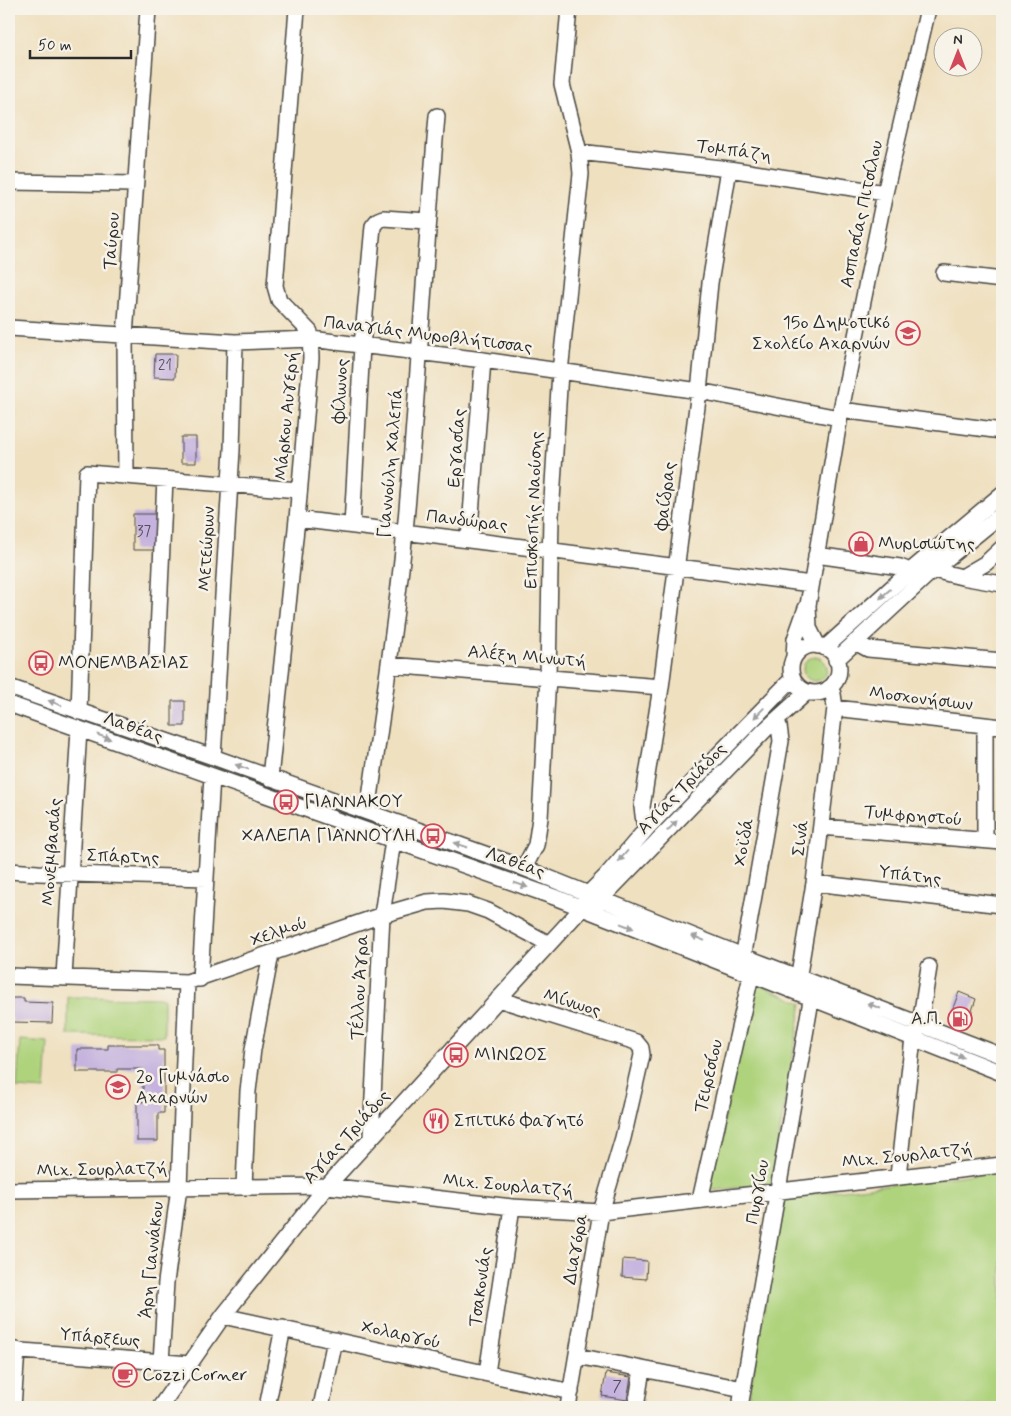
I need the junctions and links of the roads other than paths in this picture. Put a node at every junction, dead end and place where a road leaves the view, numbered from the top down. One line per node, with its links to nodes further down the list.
1 (148, 9): 9 (street, Ταύρου)
2 (297, 9): 16 (street, Μάρκου Αυγερή)
3 (569, 9): 6 (street, Επισκοπής Ναούσης)
4 (928, 9): 10 (street, Ασπασίας Πιτσίλου)
5 (438, 116): 11 (street, Γιαννούλη Χαλεπά)
6 (579, 152): 7 (street, Τομπάζη); 21 (street, Επισκοπής Ναούσης)
7 (728, 169): 10 (street, Τομπάζη); 22 (street, Φαίδρας)
8 (9, 182): 9 (street)
9 (134, 184): 15 (street, Ταύρου)
10 (884, 193): 23 (street, Ασπασίας Πιτσίλου)
11 (428, 221): 18 (street, Φίλωνος); 19 (street, Γιαννούλη Χαλεπά)
12 (944, 273): 13 (street)
13 (1002, 280)
14 (9, 328): 15 (street, Παναγιάς Μυροβλήτισσας)
15 (125, 336): 17 (street, Παναγιάς Μυροβλήτισσας); 25 (street, Ταύρου)
16 (312, 339): 17 (street, Παναγιάς Μυροβλήτισσας); 18 (street, Παναγιάς Μυροβλήτισσας); 28 (street, Μάρκου Αυγερή)
17 (235, 342): 27 (street, Μετεώρων)
18 (362, 346): 19 (street, Παναγιάς Μυροβλήτισσας); 32 (street, Φίλωνος)
19 (419, 352): 20 (street, Παναγιάς Μυροβλήτισσας); 33 (street, Γιαννούλη Χαλεπά)
20 (483, 360): 21 (street, Παναγιάς Μυροβλήτισσας); 34 (street, Εργασίας)
21 (560, 372): 22 (street, Παναγιάς Μυροβλήτισσας); 36 (street, Επισκοπής Ναούσης)
22 (699, 391): 23 (street, Παναγιάς Μυροβλήτισσας); 38 (street, Φαίδρας)
23 (840, 414): 24 (street, Παναγιάς Μυροβλήτισσας); 37 (street, Ασπασίας Πιτσίλου)
24 (1002, 431)
25 (126, 476): 26 (street); 60 (street)
26 (165, 479): 27 (street); 47 (street)
27 (230, 484): 28 (street); 65 (street, Μετεώρων)
28 (300, 490): 31 (street, Μάρκου Αυγερή)
29 (1002, 494): 41 (street)
30 (1002, 514): 39 (street)
31 (297, 519): 32 (street, Πανδώρας); 67 (street, Μάρκου Αυγερή)
32 (352, 526): 33 (street, Πανδώρας)
33 (405, 532): 34 (street, Πανδώρας); 51 (street, Γιαννούλη Χαλεπά)
34 (469, 540): 36 (street, Πανδώρας)
35 (1002, 548): 40 (street)
36 (550, 550): 38 (street, Πανδώρας); 52 (street, Επισκοπής Ναούσης)
37 (816, 556): 41 (street); 42 (street, Ασπασίας Πιτσίλου)
38 (677, 566): 42 (street, Πανδώρας); 55 (street, Φαίδρας)
39 (933, 570): 40 (street); 41 (street)
40 (962, 577): 43 (street)
41 (914, 578): 45 (street); 46 (street, one-way to 46)
42 (811, 584): 44 (street, Ασπασίας Πιτσίλου)
43 (1002, 584)
44 (808, 605): 46 (street, Ασπασίας Πιτσίλου); 48 (street, Ασπασίας Πιτσίλου)
45 (855, 642): 49 (street); 50 (street)
46 (822, 647): 48 (street); 49 (street)
47 (157, 655)
48 (794, 657): 53 (street)
49 (836, 660): 56 (street)
50 (1002, 661)
51 (389, 665): 52 (street, Αλέξη Μινωτή); 68 (street, Γιαννούλη Χαλεπά)
52 (548, 678): 55 (street, Αλέξη Μινωτή); 74 (street, Επισκοπής Ναούσης)
53 (792, 678): 57 (street); 70 (street, Αγίας Τριάδος, one-way to 70)
54 (9, 687): 60 (street, Λαθέας, one-way to 54)
55 (662, 687): 70 (street, Φαίδρας)
56 (829, 688): 57 (street); 59 (street, Σινά)
57 (807, 692): 61 (street, Αγίας Τριάδος)
58 (9, 704): 64 (street, Λαθέας)
59 (835, 708): 62 (street, Μοσχονήσιων); 69 (street, Σινά)
60 (79, 712): 65 (street, Λαθέας)
61 (776, 720): 79 (street, Αγίας Τριάδος, one-way to 61); 84 (street, Χοϊδά)
62 (985, 725): 63 (street, Μοσχονήσιων); 72 (street)
63 (1002, 727)
64 (79, 728): 66 (street, Λαθέας, one-way to 66); 76 (street, Μονεμβασιάς)
65 (213, 757): 67 (street, Λαθέας, one-way to 65)
66 (212, 776): 71 (street, Λαθέας); 77 (street)
67 (270, 778): 68 (street, Λαθέας)
68 (368, 812): 74 (street, Λαθέας, one-way to 68)
69 (821, 827): 72 (street, Τυμφρηστού); 78 (street, Σινά)
70 (648, 828): 79 (street, Αγίας Τριάδος, one-way to 79)
71 (393, 840): 79 (street, Λαθέας, one-way to 79); 81 (street, Τέλλου Άγρα)
72 (985, 840): 73 (street, Τυμφρηστού)
73 (1002, 842)
74 (524, 868): 79 (street, Λαθέας)
75 (9, 871): 76 (street, Σπάρτης)
76 (69, 874): 77 (street, Σπάρτης); 87 (street, Μονεμβασιάς)
77 (206, 878): 88 (street)
78 (814, 884): 80 (street, Υπάτης); 89 (street, Σινά)
79 (590, 900): 82 (street, Αγίας Τριάδος); 84 (street, Λαθέας, one-way to 84); 84 (street, Λαθέας, one-way to 79)
80 (1002, 905)
81 (382, 916): 82 (street, Χελμού); 83 (street, Χελμού); 97 (street, Τέλλου Άγρα)
82 (549, 944): 91 (street, Αγίας Τριάδος)
83 (271, 954): 88 (street, Χελμού); 101 (street)
84 (747, 965): 89 (street, Λαθέας); 105 (street, Τειρεσίου)
85 (929, 967): 92 (street)
86 (9, 976): 87 (street, Χελμού)
87 (64, 978): 88 (street, Χελμού)
88 (194, 981): 102 (street, Άρη Γιαννάκου)
89 (797, 985): 90 (street, Λαθέας)
90 (812, 991): 92 (street, Λαθέας, one-way to 90); 93 (street, Λαθέας); 104 (street, Πυργίου)
91 (498, 999): 94 (street, Μίνωος); 97 (street, Αγίας Τριάδος)
92 (920, 1024): 93 (street); 95 (street, Λαθέας)
93 (913, 1038): 96 (street, Λαθέας, one-way to 96); 99 (street)
94 (636, 1042): 107 (street, Διαγόρα)
95 (1002, 1056)
96 (1002, 1073)
97 (371, 1137): 100 (street, Αγίας Τριάδος)
98 (1002, 1165): 99 (street, Μιχ. Σουρλατζή)
99 (898, 1176): 104 (street, Μιχ. Σουρλατζή)
100 (326, 1186): 101 (street, Μιχ. Σουρλατζή); 106 (street, Μιχ. Σουρλατζή); 108 (street, Αγίας Τριάδος)
101 (244, 1187): 102 (street, Μιχ. Σουρλατζή)
102 (179, 1188): 103 (street, Μιχ. Σουρλατζή); 113 (street, Άρη Γιαννάκου)
103 (9, 1190)
104 (778, 1190): 105 (street, Μιχ. Σουρλατζή); 117 (street, Πυργίου)
105 (700, 1200): 107 (street, Μιχ. Σουρλατζή)
106 (512, 1207): 107 (street, Μιχ. Σουρλατζή); 116 (street, Τσακονιάς)
107 (601, 1212): 112 (street, Διαγόρα)
108 (223, 1316): 109 (street, Χολαργού); 114 (street, Αγίας Τριάδος)
109 (283, 1328): 110 (street, Χολαργού); 121 (street)
110 (335, 1340): 116 (street, Χολαργού); 122 (street)
111 (13, 1350): 113 (street, Υπάρξεως); 119 (street)
112 (577, 1356): 115 (street); 118 (street, Διαγόρα)
113 (161, 1362): 114 (street, Υπάρξεως)
114 (189, 1364): 120 (street, Αγίας Τριάδος)
115 (642, 1369): 117 (street); 124 (street)
116 (487, 1373): 118 (street, Χολαργού)
117 (743, 1389): 125 (street, Πυργίου)
118 (571, 1392): 123 (street, Διαγόρα)
119 (13, 1407)
120 (160, 1407)
121 (266, 1407)
122 (320, 1407)
123 (568, 1407)
124 (636, 1407)
125 (740, 1407)

